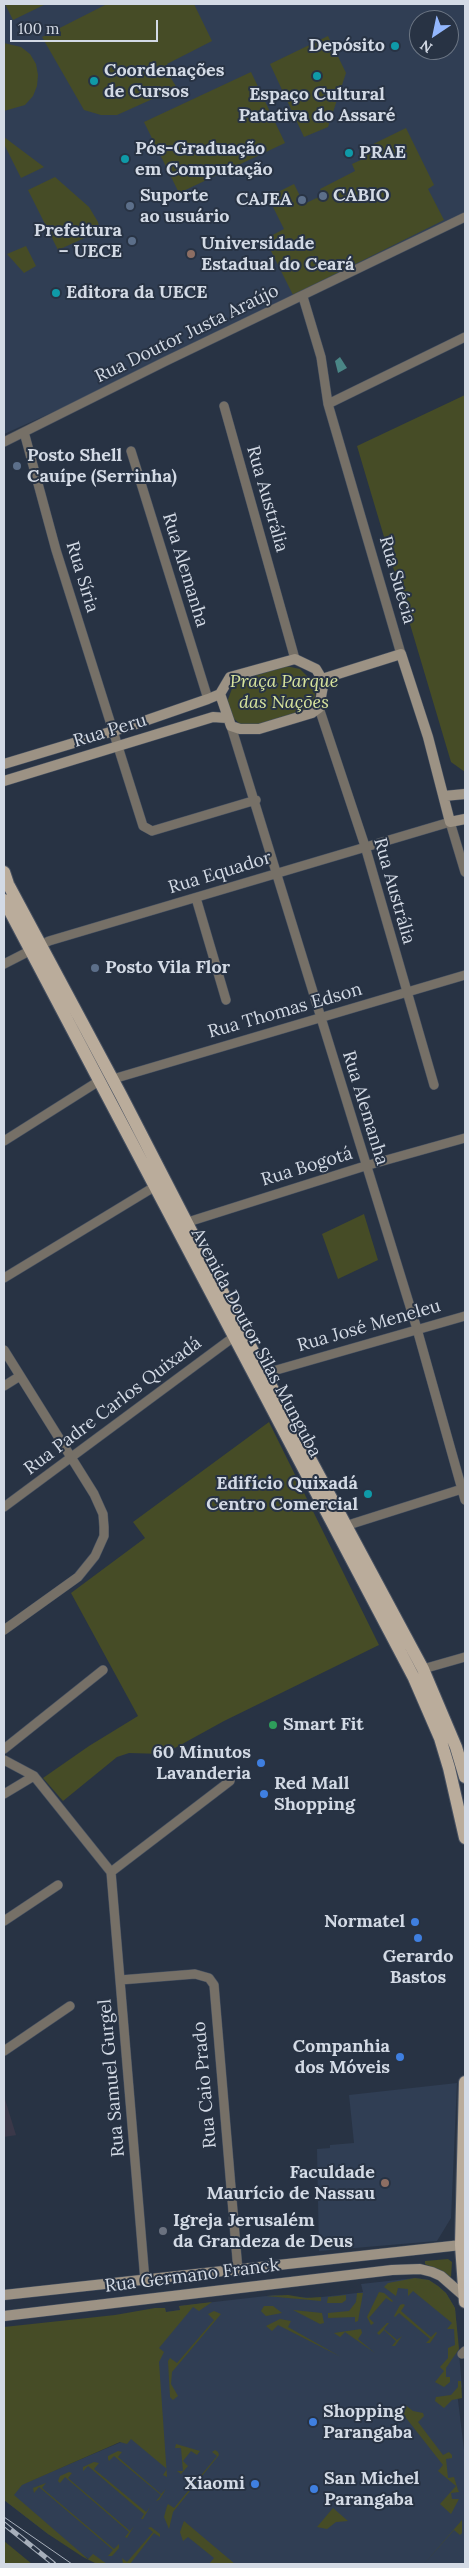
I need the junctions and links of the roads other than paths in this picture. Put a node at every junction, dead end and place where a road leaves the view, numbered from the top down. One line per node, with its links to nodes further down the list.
1 (465, 218): 2 (street, Rua Doutor Justa Araújo)
2 (303, 297): 4 (street, Rua Suécia); 6 (street, Rua Doutor Justa Araújo)
3 (465, 337): 4 (street)
4 (328, 404): 9 (street, Rua Suécia)
5 (224, 406): 10 (street, Rua Austrália)
6 (24, 432): 7 (street, Rua Doutor Justa Araújo); 16 (street, Rua Síria)
7 (4, 442)
8 (131, 451): 13 (street, Rua Alemanha)
9 (401, 654): 11 (street); 23 (street, Rua Suécia)
10 (295, 659): 11 (street); 12 (street, Rua Peru)
11 (322, 679): 14 (street)
12 (220, 694): 13 (street, Rua Peru); 15 (street)
13 (208, 699): 16 (street, Rua Peru)
14 (319, 708): 15 (street, Rua Peru); 27 (street, Rua Austrália)
15 (229, 722): 17 (street, Rua Peru); 24 (street, Rua Alemanha)
16 (114, 731): 17 (street, Rua Síria); 18 (street, Rua Peru)
17 (118, 746): 20 (street, Rua Peru); 24 (street)
18 (20, 760): 19 (street, Rua Peru); 20 (street)
19 (4, 764)
20 (24, 775): 21 (street, Rua Peru)
21 (4, 781)
22 (465, 794): 23 (street)
23 (444, 796): 26 (street, Rua Suécia)
24 (256, 800): 29 (street, Rua Alemanha)
25 (465, 819): 26 (street)
26 (450, 822): 27 (street, Rua Equador); 30 (street, Rua Suécia)
27 (365, 846): 29 (street, Rua Equador); 36 (street, Rua Austrália)
28 (4, 872): 33 (main road, Avenida Doutor Silas Munguba)
29 (277, 872): 31 (street, Rua Equador); 38 (street, Rua Alemanha)
30 (465, 872)
31 (196, 898): 33 (street, Rua Equador); 37 (street)
32 (4, 900): 33 (main road, Avenida Doutor Silas Munguba)
33 (34, 948): 34 (street, Rua Equador); 39 (main road, Avenida Doutor Silas Munguba); 40 (main road, Avenida Doutor Silas Munguba)
34 (4, 964)
35 (465, 975): 36 (street, Rua Thomas Edson)
36 (406, 993): 38 (street, Rua Thomas Edson); 41 (street, Rua Austrália)
37 (226, 1000)
38 (321, 1017): 39 (street, Rua Thomas Edson); 44 (street, Rua Alemanha)
39 (113, 1079): 46 (main road, Avenida Doutor Silas Munguba)
40 (99, 1081): 43 (street); 45 (main road, Avenida Doutor Silas Munguba)
41 (434, 1085)
42 (465, 1138): 44 (street, Rua Bogotá)
43 (4, 1141)
44 (366, 1166): 46 (street, Rua Bogotá); 49 (street, Rua Alemanha)
45 (154, 1187): 47 (street); 50 (main road, Avenida Doutor Silas Munguba)
46 (188, 1222): 50 (main road, Avenida Doutor Silas Munguba)
47 (4, 1278)
48 (465, 1316): 49 (street, Rua José Meneleu)
49 (417, 1330): 52 (street, Rua José Meneleu); 56 (street, Rua Alemanha)
50 (237, 1334): 52 (main road, Avenida Doutor Silas Munguba); 55 (street, Rua Padre Carlos Quixadá)
51 (4, 1350): 53 (street)
52 (259, 1375): 59 (main road, Avenida Doutor Silas Munguba)
53 (20, 1376): 54 (street); 55 (street)
54 (4, 1386)
55 (69, 1458): 58 (street, Rua Padre Carlos Quixadá); 60 (street)
56 (464, 1489): 57 (street, Rua Alemanha); 59 (street)
57 (465, 1500)
58 (4, 1507)
59 (340, 1528): 62 (main road, Avenida Doutor Silas Munguba); 70 (main road, Avenida Doutor Silas Munguba)
60 (4, 1630)
61 (465, 1657): 62 (street)
62 (423, 1669): 67 (main road, Avenida Doutor Silas Munguba)
63 (103, 1670): 64 (street)
64 (4, 1749)
65 (4, 1760): 66 (street)
66 (34, 1776): 69 (street); 71 (street)
67 (465, 1777)
68 (230, 1780): 71 (street)
69 (4, 1794)
70 (465, 1832)
71 (112, 1872): 74 (street, Rua Samuel Gurgel)
72 (58, 1885): 73 (street)
73 (4, 1921)
74 (120, 1980): 79 (street, Rua Caio Prado); 80 (street, Rua Samuel Gurgel)
75 (70, 2006): 76 (street)
76 (4, 2051)
77 (465, 2082): 78 (main road)
78 (463, 2245): 79 (street, Rua Germano Franck); 82 (main road)
79 (238, 2271): 80 (street, Rua Germano Franck)
80 (144, 2281): 81 (street, Rua Germano Franck)
81 (4, 2296)
82 (465, 2297): 83 (main road); 84 (street, Rua Germano Franck)
83 (465, 2302)
84 (4, 2316)

